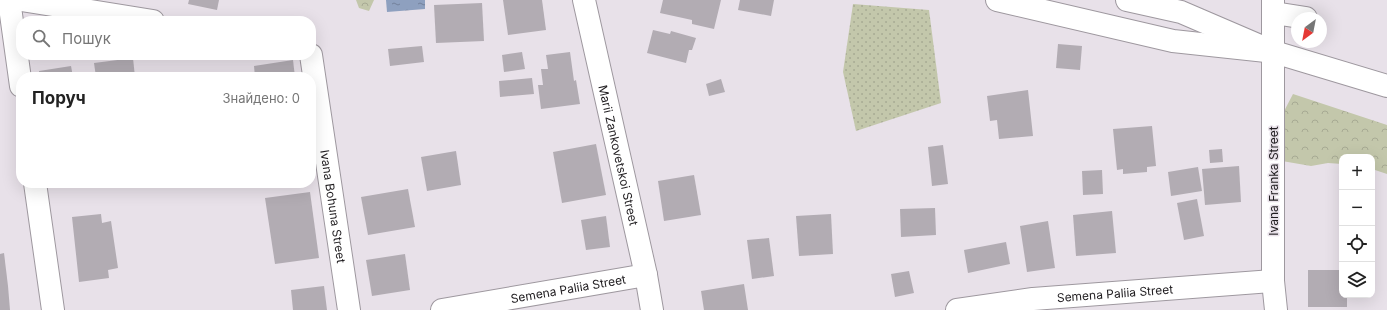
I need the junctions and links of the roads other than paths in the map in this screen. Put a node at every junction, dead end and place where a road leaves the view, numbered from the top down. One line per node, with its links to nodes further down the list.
1 (9, 0): 9 (main road)
2 (21, 0): 8 (main road)
3 (584, 0): 18 (main road, Marii Zankovetskoi Street)
4 (997, 0): 10 (main road)
5 (1127, 0): 10 (main road)
6 (1273, 7): 7 (main road); 10 (main road, Ivana Franka Street)
7 (1291, 12)
8 (122, 16)
9 (16, 50)
10 (1274, 52): 15 (main road); 19 (main road, Ivana Franka Street)
11 (17, 60): 13 (main road)
12 (312, 60): 14 (main road, Ivana Bohuna Street)
13 (19, 72)
14 (314, 72)
15 (1387, 86)
16 (316, 89): 21 (main road, Ivana Bohuna Street)
17 (36, 188): 20 (main road)
18 (646, 275): 22 (main road, Semena Paliia Street); 23 (main road, Marii Zankovetskoi Street)
19 (1273, 281): 24 (main road, Semena Paliia Street); 25 (main road, Ivana Franka Street)
20 (53, 310)
21 (349, 310)
22 (442, 310)
23 (652, 310)
24 (957, 310)
25 (1276, 310)

